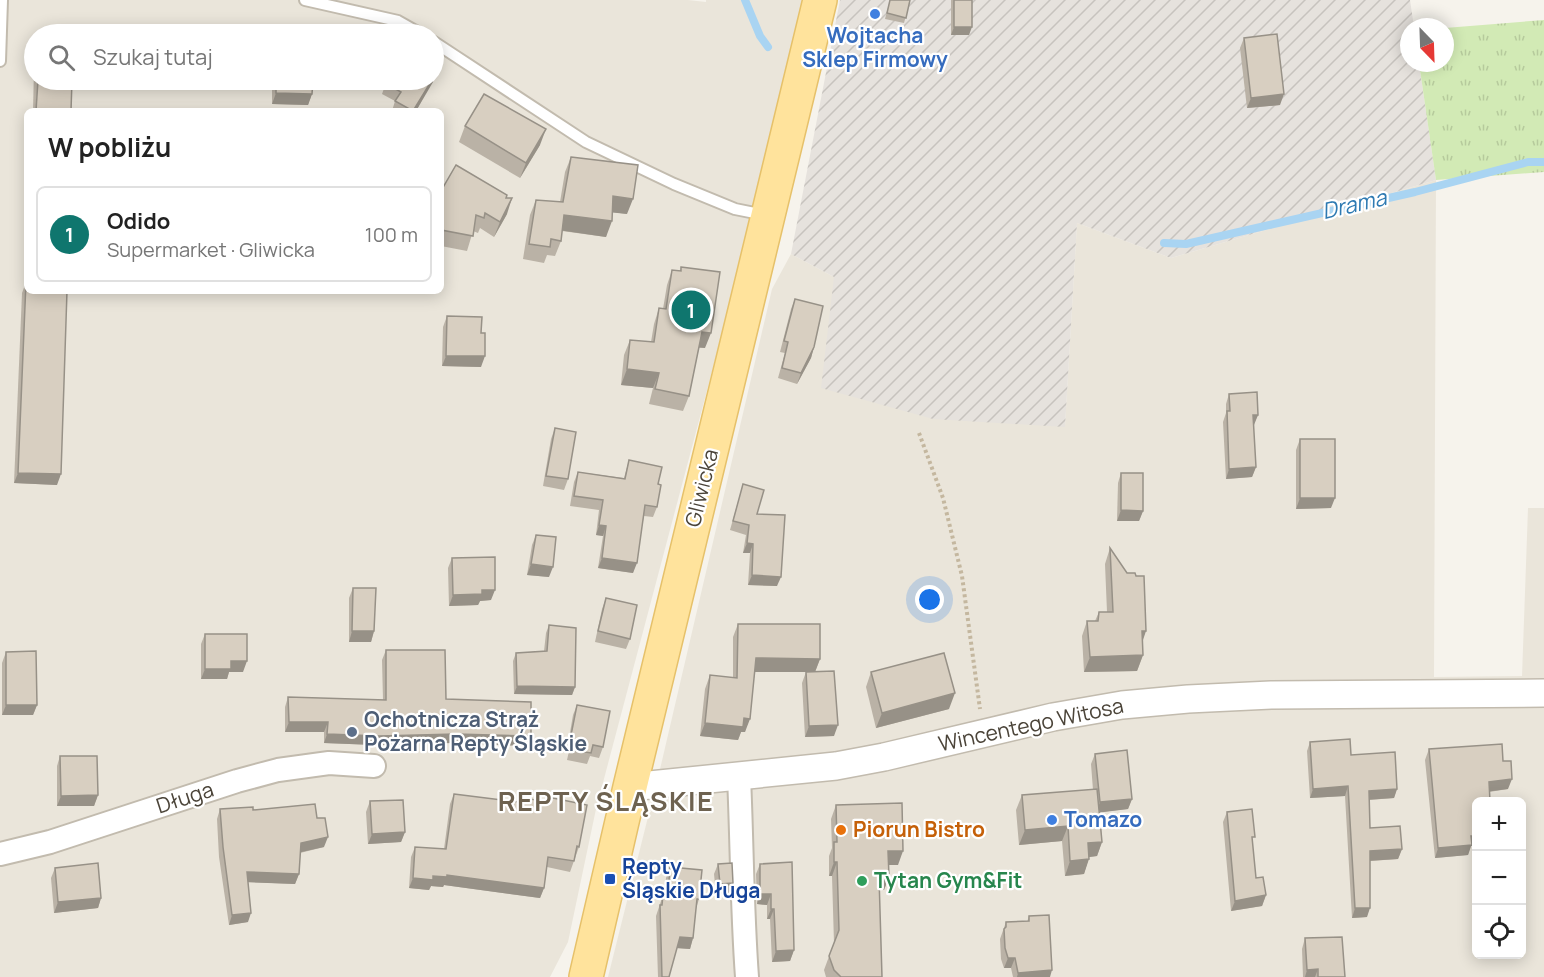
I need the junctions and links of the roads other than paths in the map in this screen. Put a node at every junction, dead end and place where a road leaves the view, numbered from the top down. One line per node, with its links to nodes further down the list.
1 (2, 0): 6 (lane)
2 (305, 0): 4 (lane)
3 (820, 0): 7 (main road, Gliwicka)
4 (403, 24)
5 (444, 49): 7 (lane)
6 (0, 62)
7 (768, 216): 11 (main road, Gliwicka)
8 (1544, 693): 10 (street, Wincentego Witosa)
9 (374, 765): 12 (street, Długa)
10 (739, 777): 11 (street, Wincentego Witosa); 14 (street)
11 (630, 787): 13 (main road, Gliwicka)
12 (0, 854)
13 (586, 977)
14 (747, 977)

